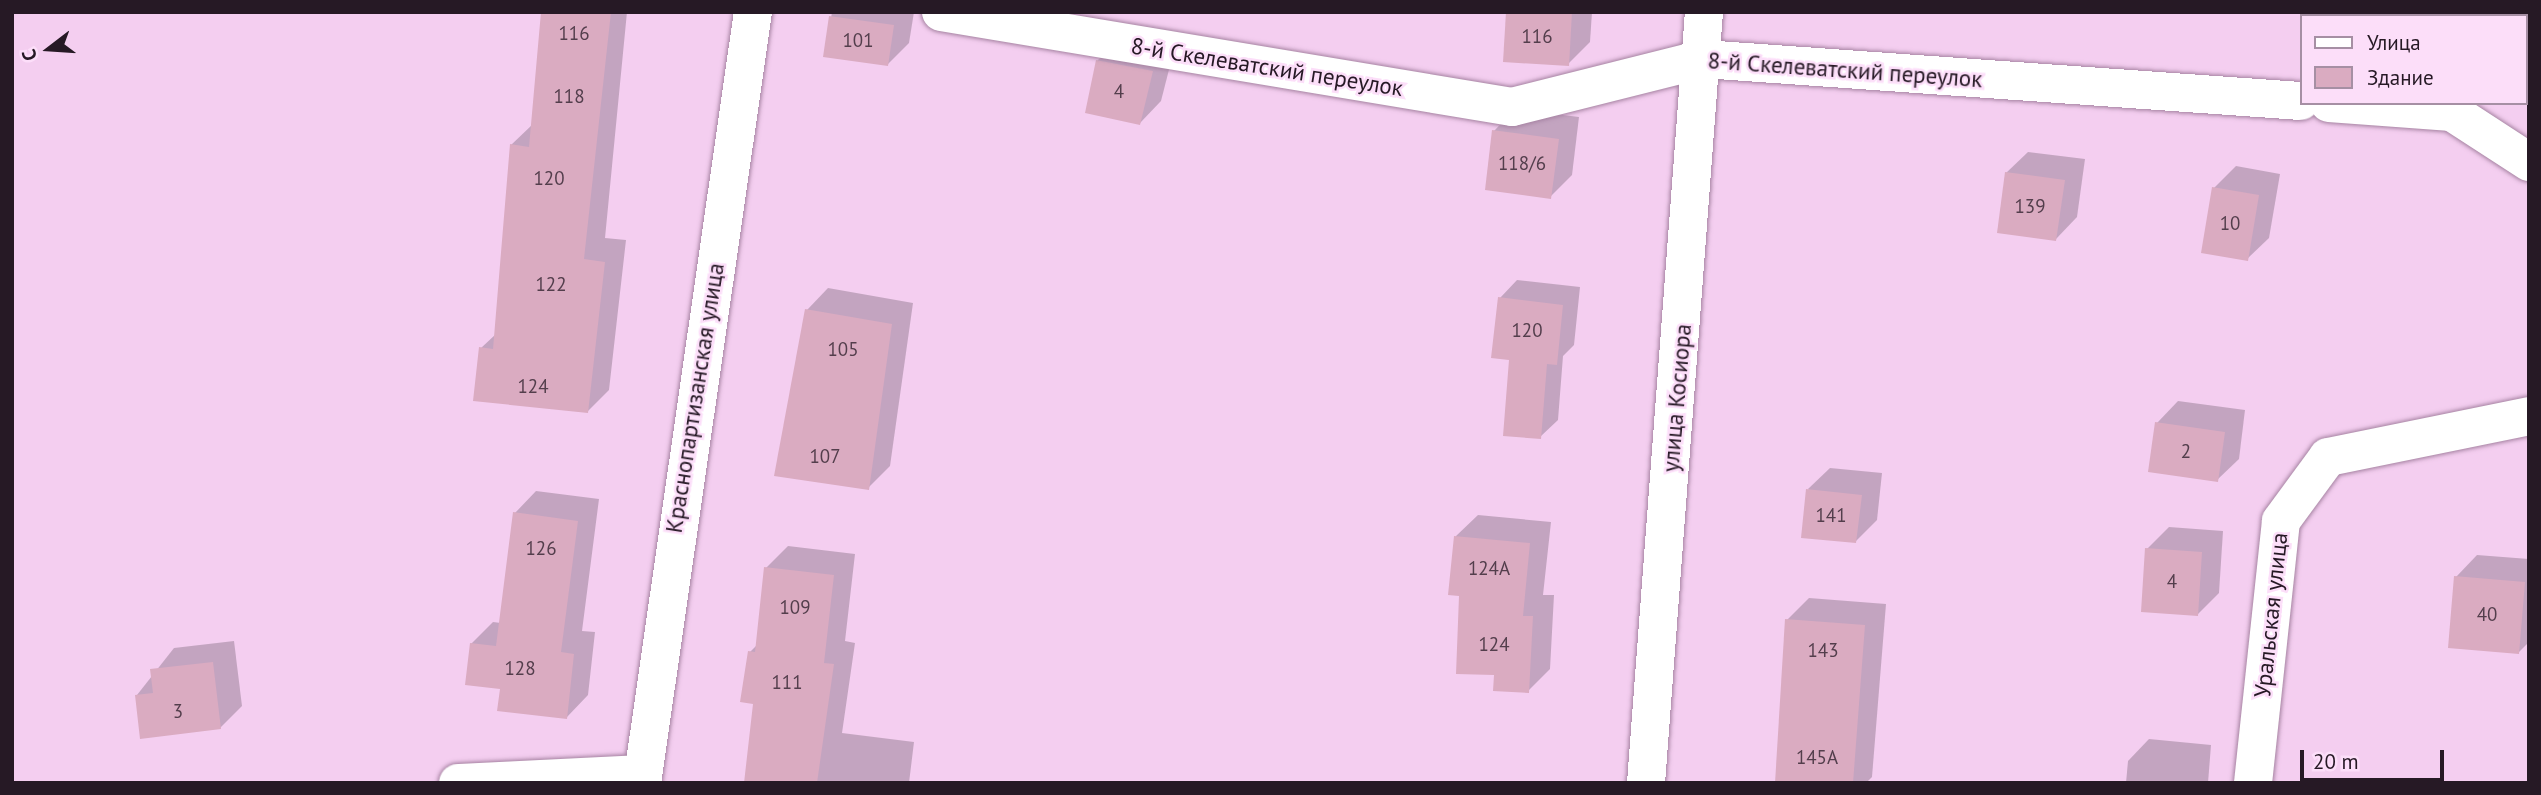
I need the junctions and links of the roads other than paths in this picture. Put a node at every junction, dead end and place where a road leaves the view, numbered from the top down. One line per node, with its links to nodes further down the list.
1 (753, 12): 9 (street, Краснопартизанская улица)
2 (941, 12): 4 (street, 8-й Скелеватский переулок)
3 (1704, 12): 4 (street, улица Косиора)
4 (1703, 59): 5 (street, 8-й Скелеватский переулок); 11 (street, улица Косиора)
5 (2300, 101)
6 (2356, 105): 7 (street)
7 (2529, 162)
8 (2529, 416): 12 (street, Уральская улица)
9 (640, 778): 10 (street)
10 (458, 783)
11 (1646, 783)
12 (2253, 783)

